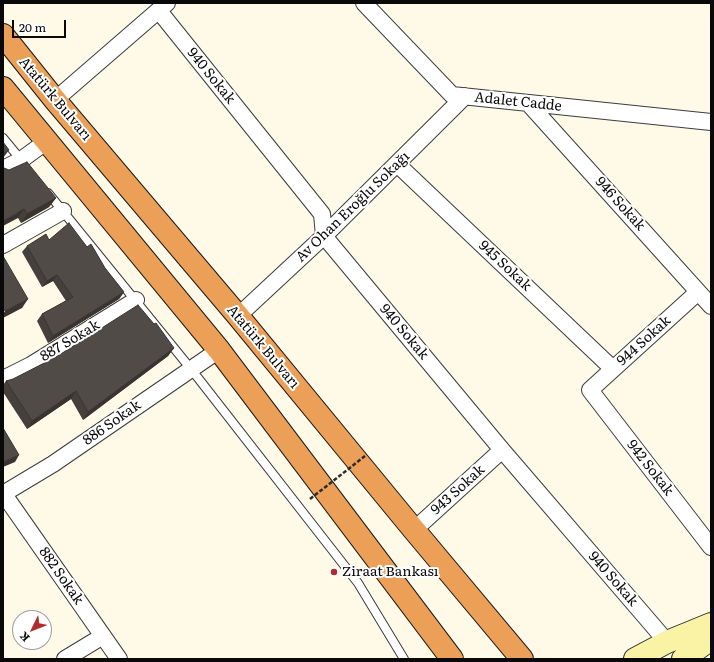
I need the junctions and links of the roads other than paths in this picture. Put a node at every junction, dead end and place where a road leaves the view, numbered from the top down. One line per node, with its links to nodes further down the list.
1 (364, 3): 5 (street, Adalet Cadde)
2 (163, 7): 6 (street); 16 (street, 940 Sokak)
3 (3, 35): 6 (highway, Atatürk Bulvarı)
4 (3, 88): 10 (highway)
5 (465, 96): 7 (street, Adalet Cadde); 12 (street, Av Ohan Eroğlu Sokağı)
6 (55, 100): 21 (highway, Atatürk Bulvarı)
7 (528, 103): 8 (street, Adalet Cadde); 18 (street, 946 Sokak)
8 (711, 122)
9 (3, 138): 11 (lane)
10 (47, 141): 11 (street); 22 (highway)
11 (24, 163): 13 (street)
12 (397, 164): 16 (street, Av Ohan Eroğlu Sokağı); 24 (street, 945 Sokak)
13 (3, 169)
14 (45, 188): 15 (lane)
15 (63, 211): 17 (street); 19 (lane)
16 (324, 236): 21 (street, Av Ohan Eroğlu Sokağı); 27 (street, 940 Sokak)
17 (3, 245)
18 (698, 292): 20 (street, 946 Sokak); 24 (street, 944 Sokak)
19 (136, 300): 23 (lane); 25 (street, 887 Sokak)
20 (711, 306)
21 (238, 316): 29 (highway, Atatürk Bulvarı)
22 (218, 350): 23 (street, 886 Sokak); 33 (highway)
23 (191, 369): 28 (street, 886 Sokak); 38 (lane)
24 (613, 369): 26 (street, 944 Sokak)
25 (3, 379)
26 (590, 390): 30 (street, 942 Sokak)
27 (502, 450): 29 (street, 943 Sokak); 35 (street, 940 Sokak)
28 (3, 494): 32 (street, 882 Sokak)
29 (414, 530): 41 (highway, Atatürk Bulvarı)
30 (711, 547)
31 (711, 624): 35 (street)
32 (103, 636): 36 (street); 37 (street, 882 Sokak)
33 (434, 636): 39 (highway); 40 (highway)
34 (711, 639): 43 (street)
35 (667, 642): 42 (street)
36 (65, 659)
37 (119, 659)
38 (404, 659)
39 (435, 659)
40 (452, 659)
41 (522, 659)
42 (635, 659)
43 (683, 659)

